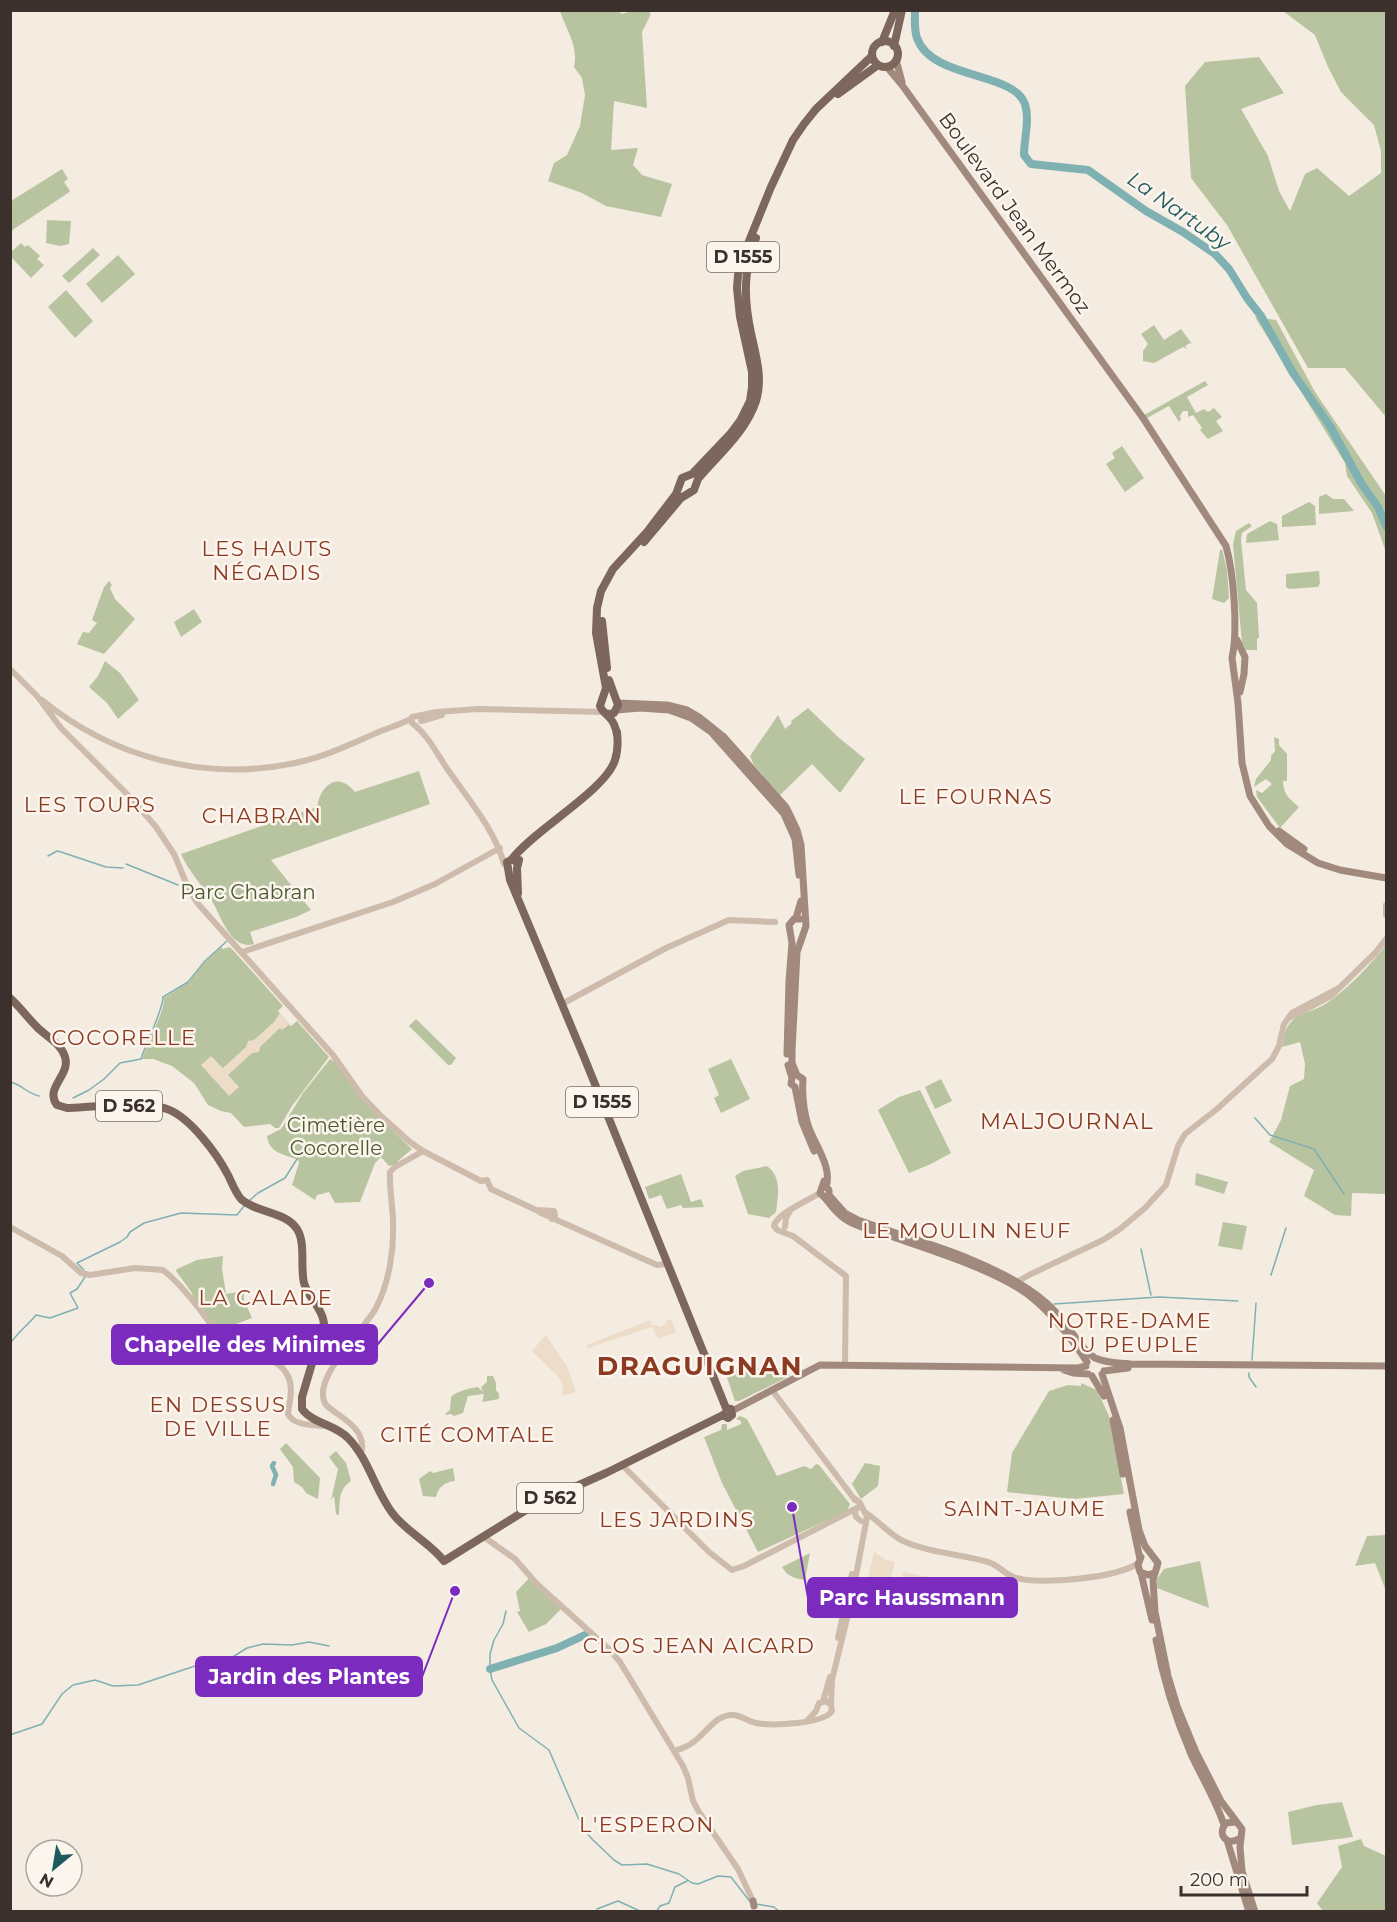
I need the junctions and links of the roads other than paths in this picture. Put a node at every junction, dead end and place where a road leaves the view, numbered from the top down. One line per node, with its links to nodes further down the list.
1 (895, 10): 3 (main road)
2 (902, 10): 4 (main road)
3 (882, 42): 4 (main road); 5 (main road)
4 (894, 46): 6 (main road)
5 (872, 56): 7 (main road); 10 (main road, D 1555)
6 (896, 60): 8 (main road); 9 (main road, Boulevard Jean Mermoz)
7 (878, 65): 8 (main road); 11 (main road, D 1555)
8 (887, 67): 9 (main road, Boulevard Jean Mermoz)
9 (902, 85): 14 (main road, Boulevard Jean Mermoz)
10 (689, 477): 11 (main road); 12 (main road)
11 (695, 484): 13 (main road)
12 (679, 486): 13 (main road); 20 (main road)
13 (687, 492): 21 (main road)
14 (1238, 651): 15 (main road); 16 (main road)
15 (1234, 661): 16 (main road); 18 (main road)
16 (1243, 661): 18 (main road)
17 (10, 669): 19 (street)
18 (1238, 679): 27 (main road)
19 (37, 696): 24 (street); 36 (street)
20 (602, 701): 21 (main road); 21 (main road); 22 (street)
21 (612, 708): 22 (street); 23 (main road); 26 (main road)
22 (579, 710): 24 (street)
23 (685, 712): 30 (main road); 32 (main road)
24 (416, 721): 25 (street)
25 (500, 848): 26 (street); 36 (street)
26 (512, 864): 38 (main road, D 1555)
27 (1386, 876)
28 (1386, 904): 29 (street)
29 (1386, 915)
30 (796, 918): 32 (main road); 33 (main road)
31 (776, 922): 38 (street)
32 (805, 922): 34 (main road)
33 (792, 933): 34 (main road); 39 (main road)
34 (802, 934): 39 (main road)
35 (1386, 939): 47 (street)
36 (242, 952): 40 (street)
37 (10, 998): 55 (main road, D 562)
38 (562, 1004): 46 (main road, D 1555)
39 (794, 1077): 41 (main road)
40 (423, 1151): 46 (street); 56 (street)
41 (825, 1192): 42 (street); 47 (main road); 47 (main road)
42 (791, 1210): 43 (street); 44 (street)
43 (778, 1219): 44 (street); 44 (street)
44 (783, 1226): 49 (street)
45 (10, 1227): 55 (street)
46 (667, 1264): 54 (main road, D 1555)
47 (1014, 1283): 48 (main road); 51 (main road)
48 (1099, 1359): 50 (main road); 51 (main road); 52 (main road)
49 (845, 1365): 51 (main road); 53 (main road)
50 (1386, 1368): 52 (main road)
51 (1088, 1369): 52 (main road); 61 (main road)
52 (1103, 1372): 60 (main road)
53 (772, 1390): 54 (main road); 58 (street)
54 (727, 1411): 57 (main road, D 562)
55 (330, 1425): 56 (main road, D 562)
56 (359, 1452): 59 (main road, D 562)
57 (621, 1466): 58 (street); 59 (main road, D 562)
58 (862, 1515): 62 (street); 65 (street); 66 (street)
59 (484, 1537): 70 (street)
60 (1152, 1556): 61 (main road); 64 (main road)
61 (1139, 1561): 62 (street); 63 (main road)
62 (1124, 1570): 63 (street)
63 (1141, 1572): 64 (main road); 72 (main road)
64 (1155, 1573): 71 (main road)
65 (823, 1701): 66 (street); 67 (street)
66 (831, 1705): 68 (street)
67 (816, 1711): 68 (street); 69 (street)
68 (824, 1717): 69 (street)
69 (807, 1721): 70 (street)
70 (674, 1751): 75 (street)
71 (1235, 1822): 72 (main road); 73 (main road)
72 (1224, 1825): 74 (main road)
73 (1240, 1838): 74 (main road); 77 (main road)
74 (1227, 1840): 76 (main road)
75 (754, 1905)
76 (1250, 1911)
77 (1255, 1911)

